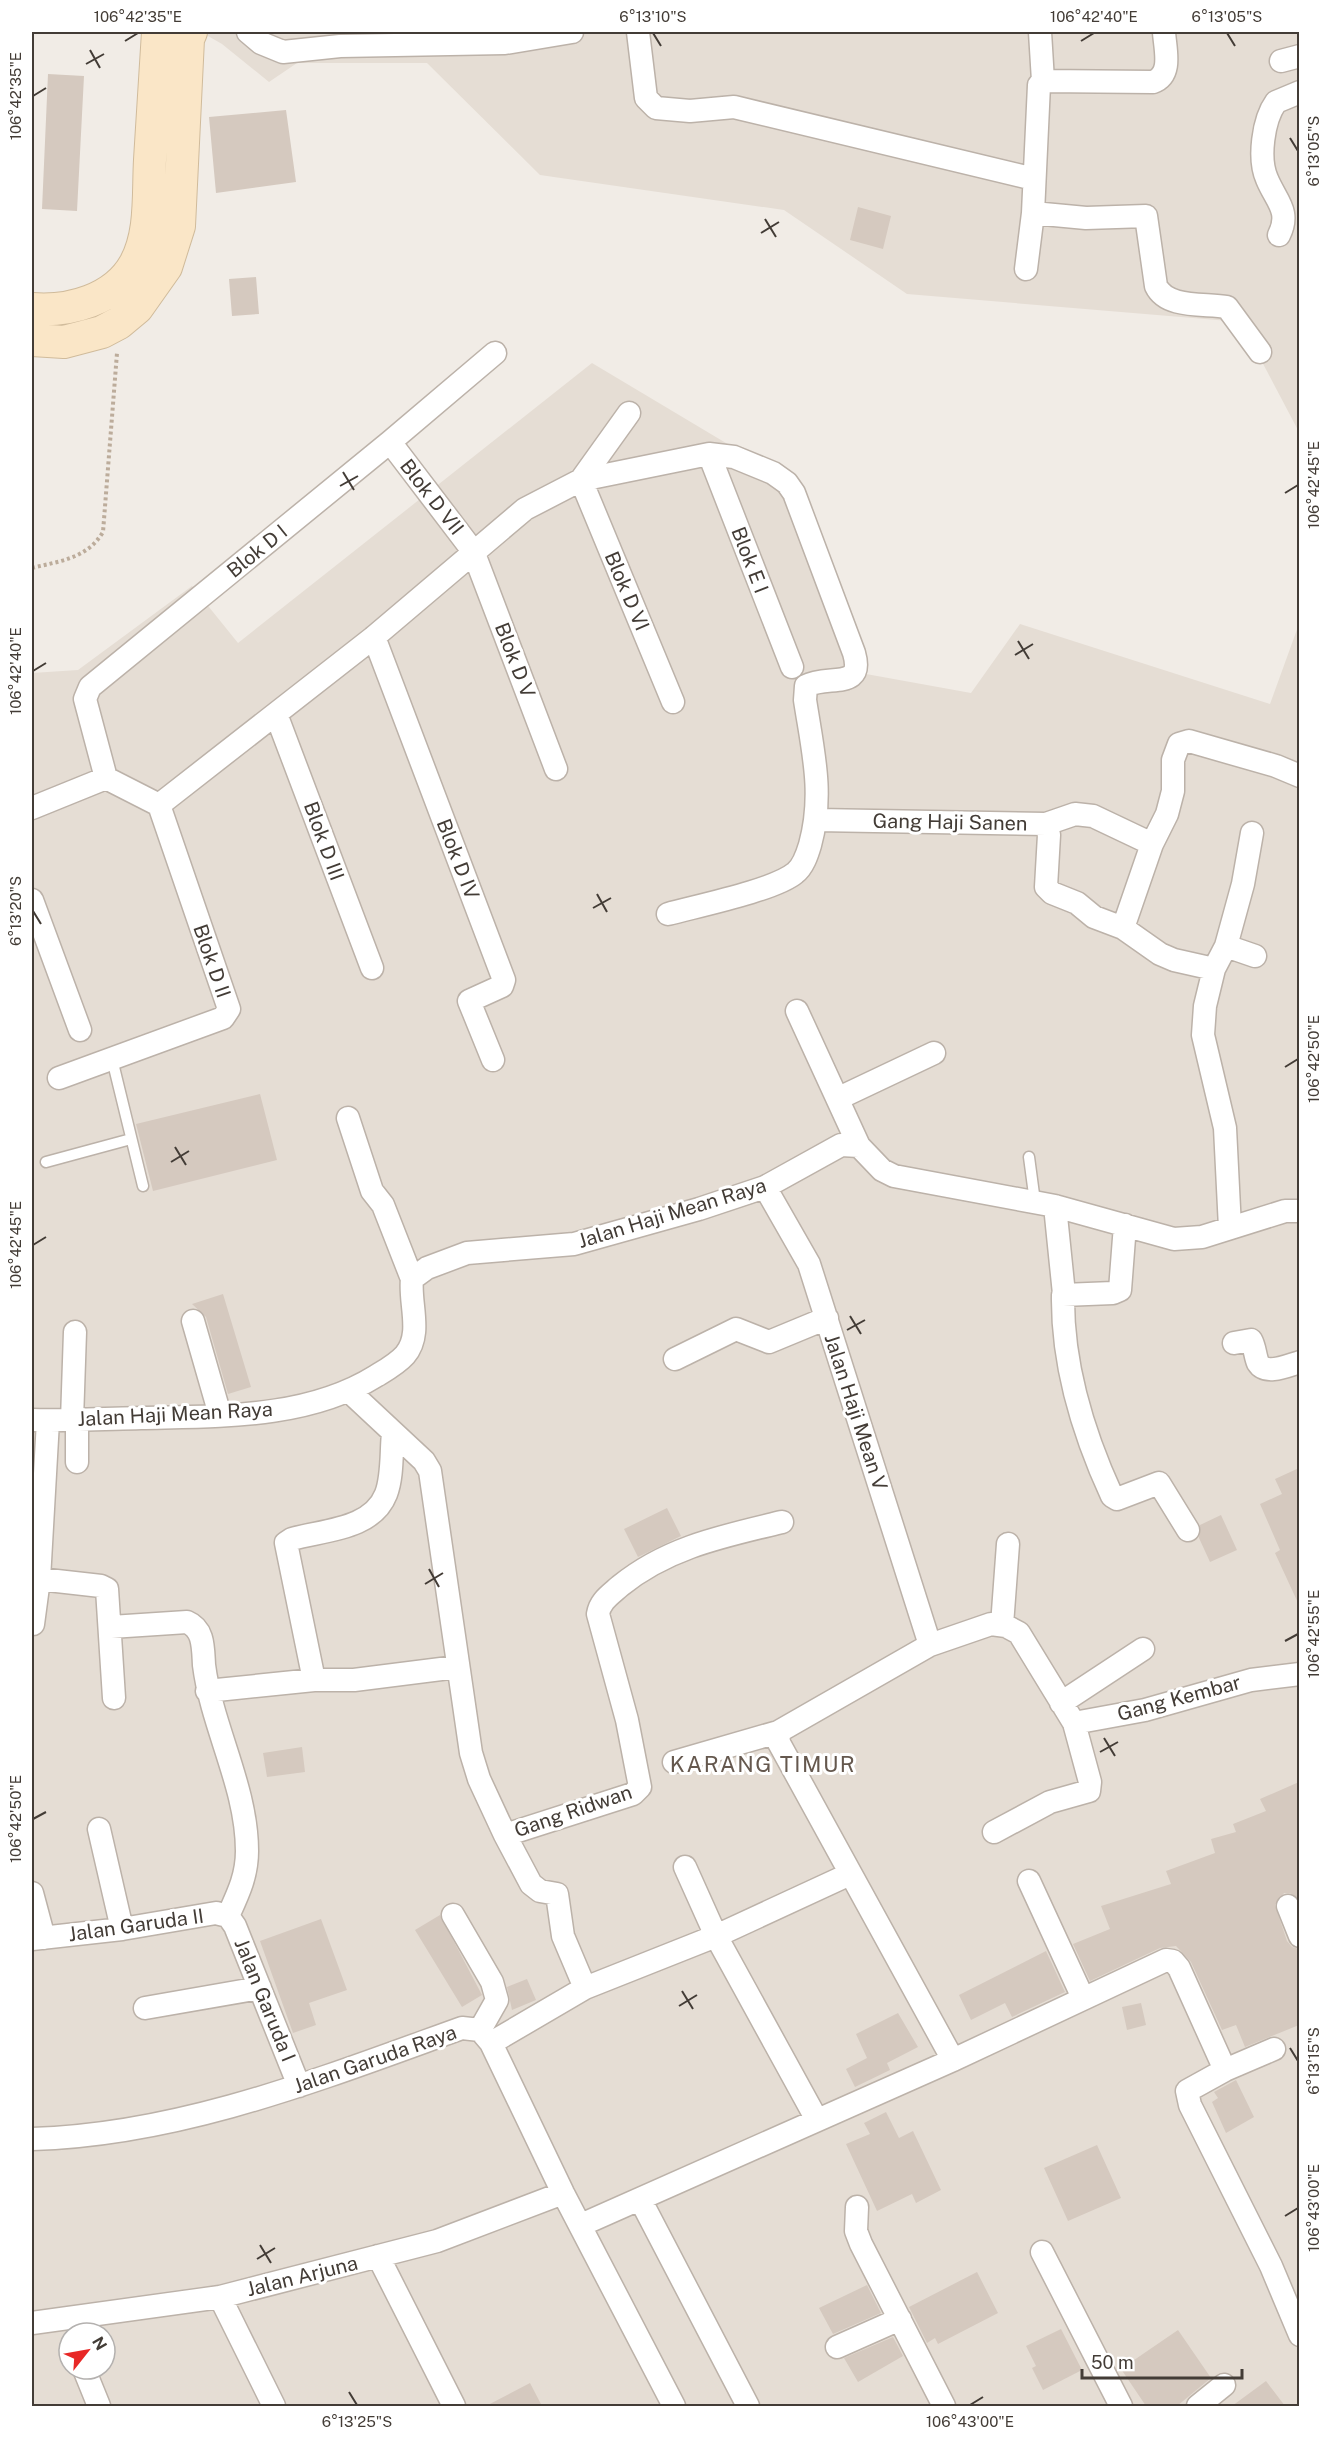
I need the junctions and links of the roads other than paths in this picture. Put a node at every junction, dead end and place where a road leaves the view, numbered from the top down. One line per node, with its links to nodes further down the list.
1 (158, 32): 18 (street)
2 (248, 32): 11 (street)
3 (572, 32): 8 (street)
4 (638, 32): 14 (street)
5 (1040, 32): 12 (street)
6 (1164, 32): 12 (street)
7 (184, 34): 19 (street)
8 (527, 35): 10 (street)
9 (421, 38): 10 (street); 11 (street)
10 (477, 38)
11 (341, 39)
12 (1042, 81): 14 (street)
13 (1299, 92): 16 (street)
14 (1034, 179): 15 (street)
15 (1033, 213): 17 (street); 21 (street)
16 (1279, 235)
17 (1026, 269)
18 (32, 309)
19 (32, 340)
20 (495, 352): 23 (street, Blok D I)
21 (1260, 352)
22 (630, 413): 25 (street)
23 (390, 442): 26 (street, Blok D VII); 33 (street, Blok D I)
24 (709, 453): 25 (street); 28 (street, Blok E I); 36 (street)
25 (580, 480): 26 (street); 29 (street, Blok D VI)
26 (473, 551): 27 (street); 31 (street, Blok D V)
27 (374, 637): 30 (street); 51 (street, Blok D IV)
28 (792, 667)
29 (673, 702)
30 (276, 714): 34 (street); 45 (street, Blok D III)
31 (556, 769)
32 (1299, 776): 39 (street)
33 (106, 778): 34 (street); 35 (street)
34 (159, 805): 50 (street, Blok D II)
35 (32, 808)
36 (817, 820): 37 (street, Gang Haji Sanen); 41 (street)
37 (1046, 824): 39 (street); 42 (street, Gang Haji Sanen)
38 (1252, 833): 43 (street)
39 (1152, 844): 42 (street)
40 (32, 900): 48 (street)
41 (668, 914)
42 (1123, 928): 46 (street, Gang Haji Sanen)
43 (1226, 946): 44 (street); 46 (street)
44 (1255, 956)
45 (372, 968)
46 (1214, 969): 64 (street)
47 (797, 1011): 53 (street)
48 (80, 1030)
49 (934, 1053): 53 (street)
50 (111, 1059): 52 (street, Blok D II); 55 (lane)
51 (493, 1060)
52 (59, 1078)
53 (839, 1098): 56 (street)
54 (348, 1118): 65 (street)
55 (131, 1139): 58 (lane); 59 (lane)
56 (859, 1146): 60 (street, Jalan Haji Mean Raya); 61 (street)
57 (1029, 1157): 61 (lane)
58 (46, 1162)
59 (143, 1186)
60 (765, 1187): 65 (street, Jalan Haji Mean Raya); 67 (street, Jalan Haji Mean V)
61 (1045, 1204): 63 (street); 66 (street)
62 (1299, 1211): 64 (street)
63 (1125, 1226): 64 (street); 66 (street)
64 (1230, 1228)
65 (412, 1280): 73 (street, Jalan Haji Mean Raya)
66 (1064, 1294): 80 (street)
67 (827, 1318): 71 (street); 86 (street, Jalan Haji Mean V)
68 (193, 1321): 74 (street)
69 (75, 1332): 76 (street)
70 (1234, 1343): 72 (street)
71 (675, 1359)
72 (1299, 1362)
73 (350, 1392): 74 (street, Jalan Haji Mean Raya); 77 (street)
74 (219, 1415): 76 (street, Jalan Haji Mean Raya)
75 (40, 1420): 76 (street, Jalan Haji Mean Raya); 82 (street)
76 (75, 1420): 78 (street)
77 (393, 1432): 88 (street); 90 (street)
78 (77, 1462)
79 (782, 1522): 99 (street, Gang Ridwan)
80 (1188, 1530)
81 (1008, 1544): 84 (street)
82 (39, 1579): 83 (street); 85 (street)
83 (33, 1624)
84 (1002, 1625): 86 (street); 93 (street)
85 (111, 1627): 91 (street); 92 (street)
86 (930, 1645): 95 (street)
87 (1143, 1650): 93 (street)
88 (457, 1666): 90 (street); 99 (street)
89 (1299, 1674): 94 (street, Gang Kembar)
90 (314, 1680): 91 (street)
91 (207, 1691): 106 (street)
92 (114, 1698)
93 (1061, 1703): 94 (street)
94 (1074, 1723): 98 (street)
95 (778, 1732): 96 (street); 101 (street)
96 (674, 1762)
97 (99, 1828): 107 (street)
98 (994, 1832)
99 (505, 1835): 112 (street)
100 (685, 1867): 108 (street)
101 (850, 1874): 108 (street); 117 (street)
102 (1029, 1881): 113 (street)
103 (32, 1893): 110 (street, Jalan Garuda II)
104 (1288, 1906): 109 (street)
105 (453, 1915): 115 (street)
106 (228, 1916): 107 (street, Jalan Garuda II); 111 (street, Jalan Garuda I)
107 (122, 1929): 110 (street, Jalan Garuda II)
108 (716, 1935): 112 (street); 120 (street)
109 (1299, 1936)
110 (38, 1938)
111 (261, 1988): 114 (street); 119 (street, Jalan Garuda I)
112 (585, 1988): 115 (street)
113 (1083, 1998): 117 (street); 118 (street)
114 (145, 2008)
115 (485, 2036): 119 (street, Jalan Garuda Raya); 122 (street)
116 (1275, 2049): 118 (street)
117 (953, 2060): 120 (street)
118 (1225, 2070): 133 (street)
119 (299, 2086): 121 (street, Jalan Garuda Raya)
120 (817, 2120): 123 (street)
121 (32, 2139)
122 (563, 2193): 125 (street); 127 (street, Jalan Arjuna)
123 (640, 2199): 125 (street); 141 (street)
124 (857, 2207): 129 (street)
125 (581, 2225): 140 (street)
126 (1042, 2252): 143 (street)
127 (378, 2256): 128 (street, Jalan Arjuna); 139 (street)
128 (220, 2297): 130 (street, Jalan Arjuna); 138 (street)
129 (900, 2319): 134 (street); 142 (street)
130 (94, 2321)
131 (32, 2323): 132 (street, Jalan Arjuna)
132 (57, 2325)
133 (1299, 2335)
134 (837, 2347)
135 (89, 2381): 137 (street)
136 (1224, 2385): 144 (street)
137 (99, 2406)
138 (274, 2406)
139 (454, 2406)
140 (674, 2406)
141 (748, 2406)
142 (944, 2406)
143 (1121, 2406)
144 (1198, 2406)

